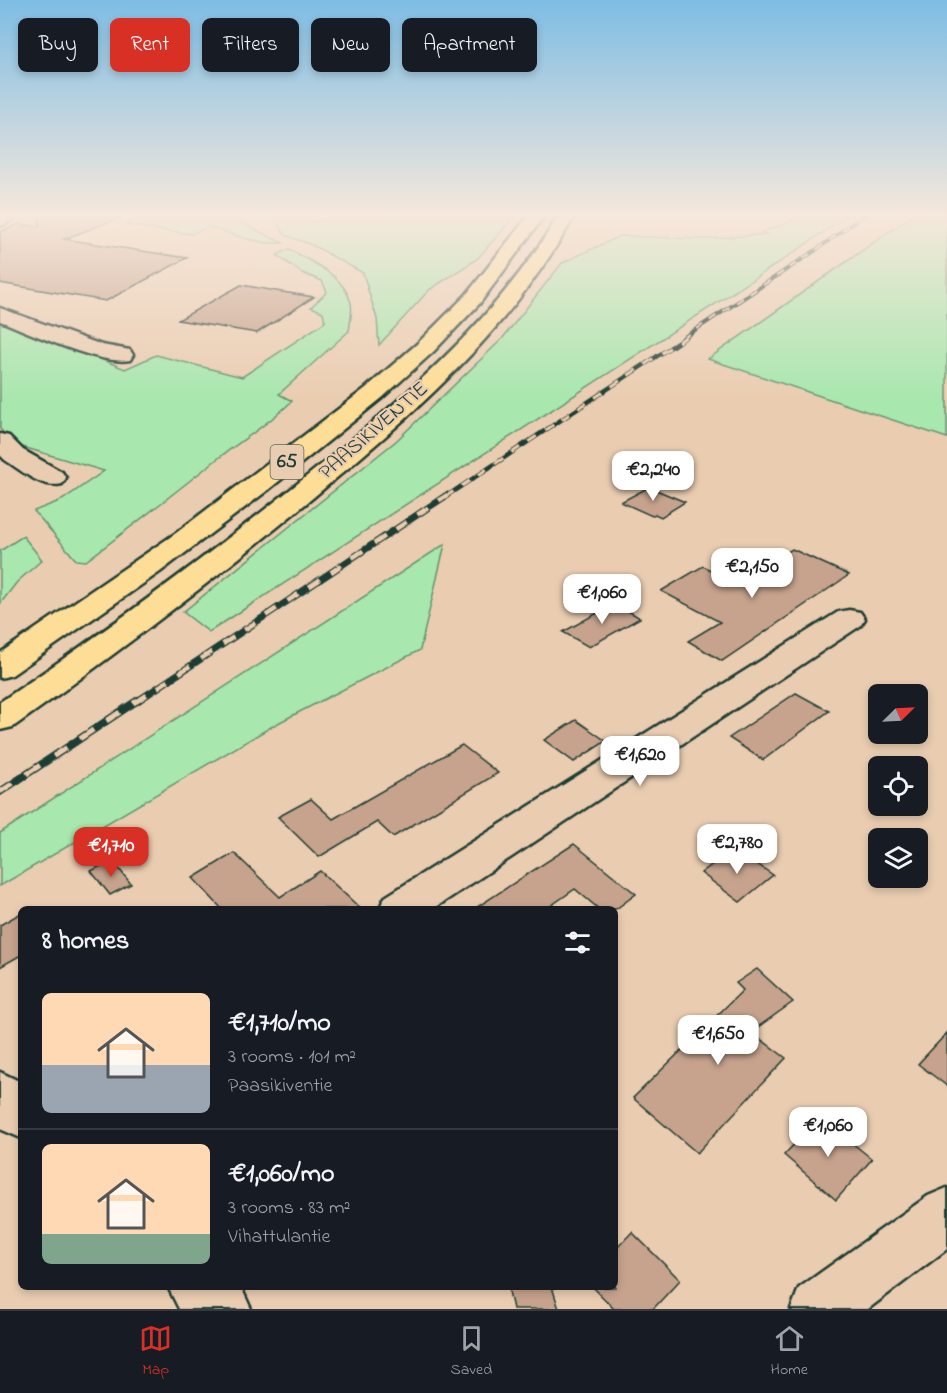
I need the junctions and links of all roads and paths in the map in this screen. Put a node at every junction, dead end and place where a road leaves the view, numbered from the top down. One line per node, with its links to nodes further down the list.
1 (492, 276): 8 (highway, PAASIKIVENTIE / 65)
2 (527, 276): 9 (highway, PAASIKIVENTIE / 65)
3 (0, 314): 4 (street)
4 (122, 355)
5 (0, 441): 6 (street)
6 (53, 478)
7 (849, 619): 10 (street)
8 (0, 668)
9 (0, 719)
10 (405, 906)
11 (0, 1095): 12 (street)
12 (18, 1111)
13 (947, 1215): 16 (street)
14 (200, 1290): 15 (street)
15 (222, 1309)
16 (820, 1309)

